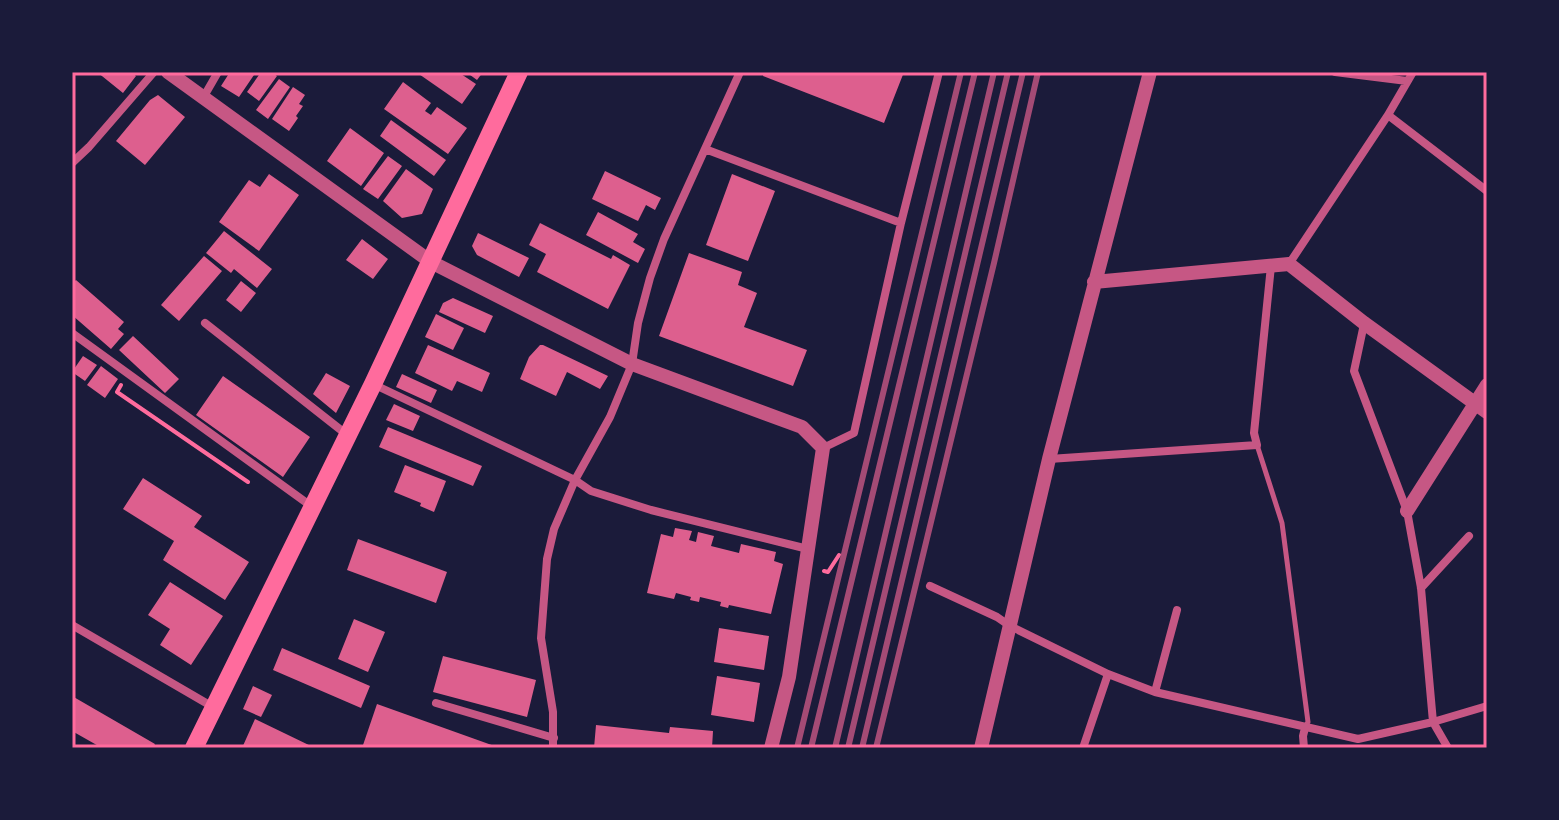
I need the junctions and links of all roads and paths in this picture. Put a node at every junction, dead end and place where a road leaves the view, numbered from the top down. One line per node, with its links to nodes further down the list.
1 (154, 72): 14 (street)
2 (168, 72): 11 (street)
3 (218, 72): 11 (street)
4 (519, 72): 17 (main road)
5 (740, 72): 13 (street)
6 (939, 72): 16 (street)
7 (1150, 72): 20 (street)
8 (1335, 72): 10 (street)
9 (1413, 72): 10 (street)
10 (1407, 81): 12 (street)
11 (203, 98): 17 (street)
12 (1388, 115): 15 (street); 18 (street)
13 (705, 149): 16 (street); 24 (street)
14 (72, 163)
15 (1487, 191)
16 (901, 223): 31 (street)
17 (431, 262): 24 (street); 25 (main road)
18 (1289, 264): 19 (street); 22 (street)
19 (1271, 266): 20 (street); 30 (street)
20 (1094, 282): 32 (street)
21 (205, 323): 29 (street)
22 (1364, 323): 28 (street); 36 (street)
23 (72, 333): 35 (street)
24 (632, 364): 31 (street); 33 (street)
25 (373, 384): 29 (main road); 33 (street)
26 (1487, 385): 28 (street)
27 (117, 392): 34 (path)
28 (1481, 408): 36 (street)
29 (348, 436): 35 (main road)
30 (1257, 445): 32 (street); 52 (lane)
31 (823, 448): 38 (street)
32 (1049, 459): 45 (street)
33 (575, 480): 38 (street); 53 (street)
34 (256, 487)
35 (314, 507): 50 (main road)
36 (1407, 511): 42 (street)
37 (1469, 536): 42 (street)
38 (808, 549): 56 (street)
39 (839, 555): 40 (path)
40 (828, 572)
41 (930, 586): 45 (street)
42 (1421, 588): 51 (street)
43 (1177, 610): 47 (street)
44 (72, 625): 50 (street)
45 (1010, 626): 46 (street); 57 (street)
46 (1108, 674): 47 (street); 58 (street)
47 (1155, 692): 52 (street)
48 (436, 703): 53 (street)
49 (1487, 706): 51 (street)
50 (215, 708): 54 (main road)
51 (1433, 722): 52 (street); 60 (street)
52 (1305, 728): 59 (street)
53 (554, 738): 55 (street)
54 (194, 748)
55 (553, 748)
56 (771, 748)
57 (981, 748)
58 (1083, 748)
59 (1304, 748)
60 (1448, 748)

